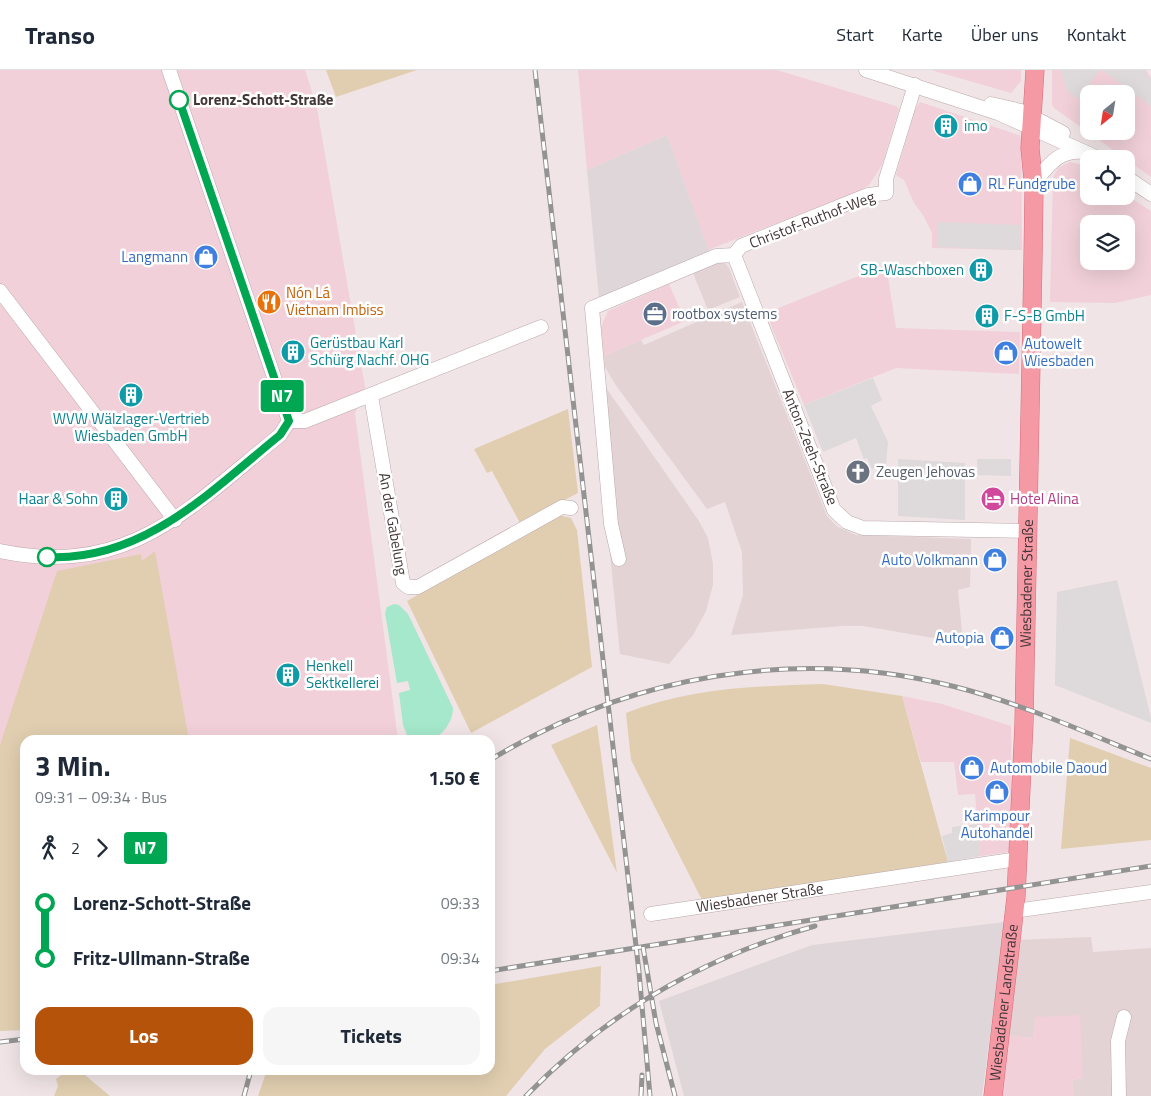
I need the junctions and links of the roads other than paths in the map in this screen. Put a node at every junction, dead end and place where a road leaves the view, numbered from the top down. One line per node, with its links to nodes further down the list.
1 (169, 70): 17 (street)
2 (866, 70): 4 (street)
3 (1037, 74): 6 (street); 7 (main road, Wiesbadener Straße)
4 (915, 85): 5 (street); 13 (street, Christof-Ruthof-Weg)
5 (963, 100): 6 (street); 7 (street)
6 (1004, 106): 7 (street)
7 (1036, 124): 8 (street); 11 (main road, Wiesbadener Straße)
8 (1083, 150)
9 (1080, 154): 11 (street)
10 (1135, 184): 12 (street)
11 (1036, 185): 20 (main road, Wiesbadener Straße)
12 (1151, 194)
13 (734, 255): 20 (street, Anton-Zeeh-Straße); 22 (street, Christof-Ruthof-Weg)
14 (0, 291): 19 (street)
15 (541, 327): 16 (street)
16 (371, 396): 17 (street); 18 (street, An der Gabelung)
17 (289, 421): 19 (street)
18 (571, 508)
19 (175, 520): 21 (street)
20 (1028, 531): 23 (main road, Wiesbadener Straße)
21 (0, 551)
22 (619, 558)
23 (1018, 859): 25 (main road, Wiesbadener Straße); 26 (street, Wiesbadener Straße)
24 (1151, 892): 25 (street, Wiesbadener Landstraße)
25 (1015, 904): 28 (main road, Wiesbadener Landstraße)
26 (651, 914)
27 (1124, 1017): 29 (street)
28 (993, 1096)
29 (1120, 1096)

